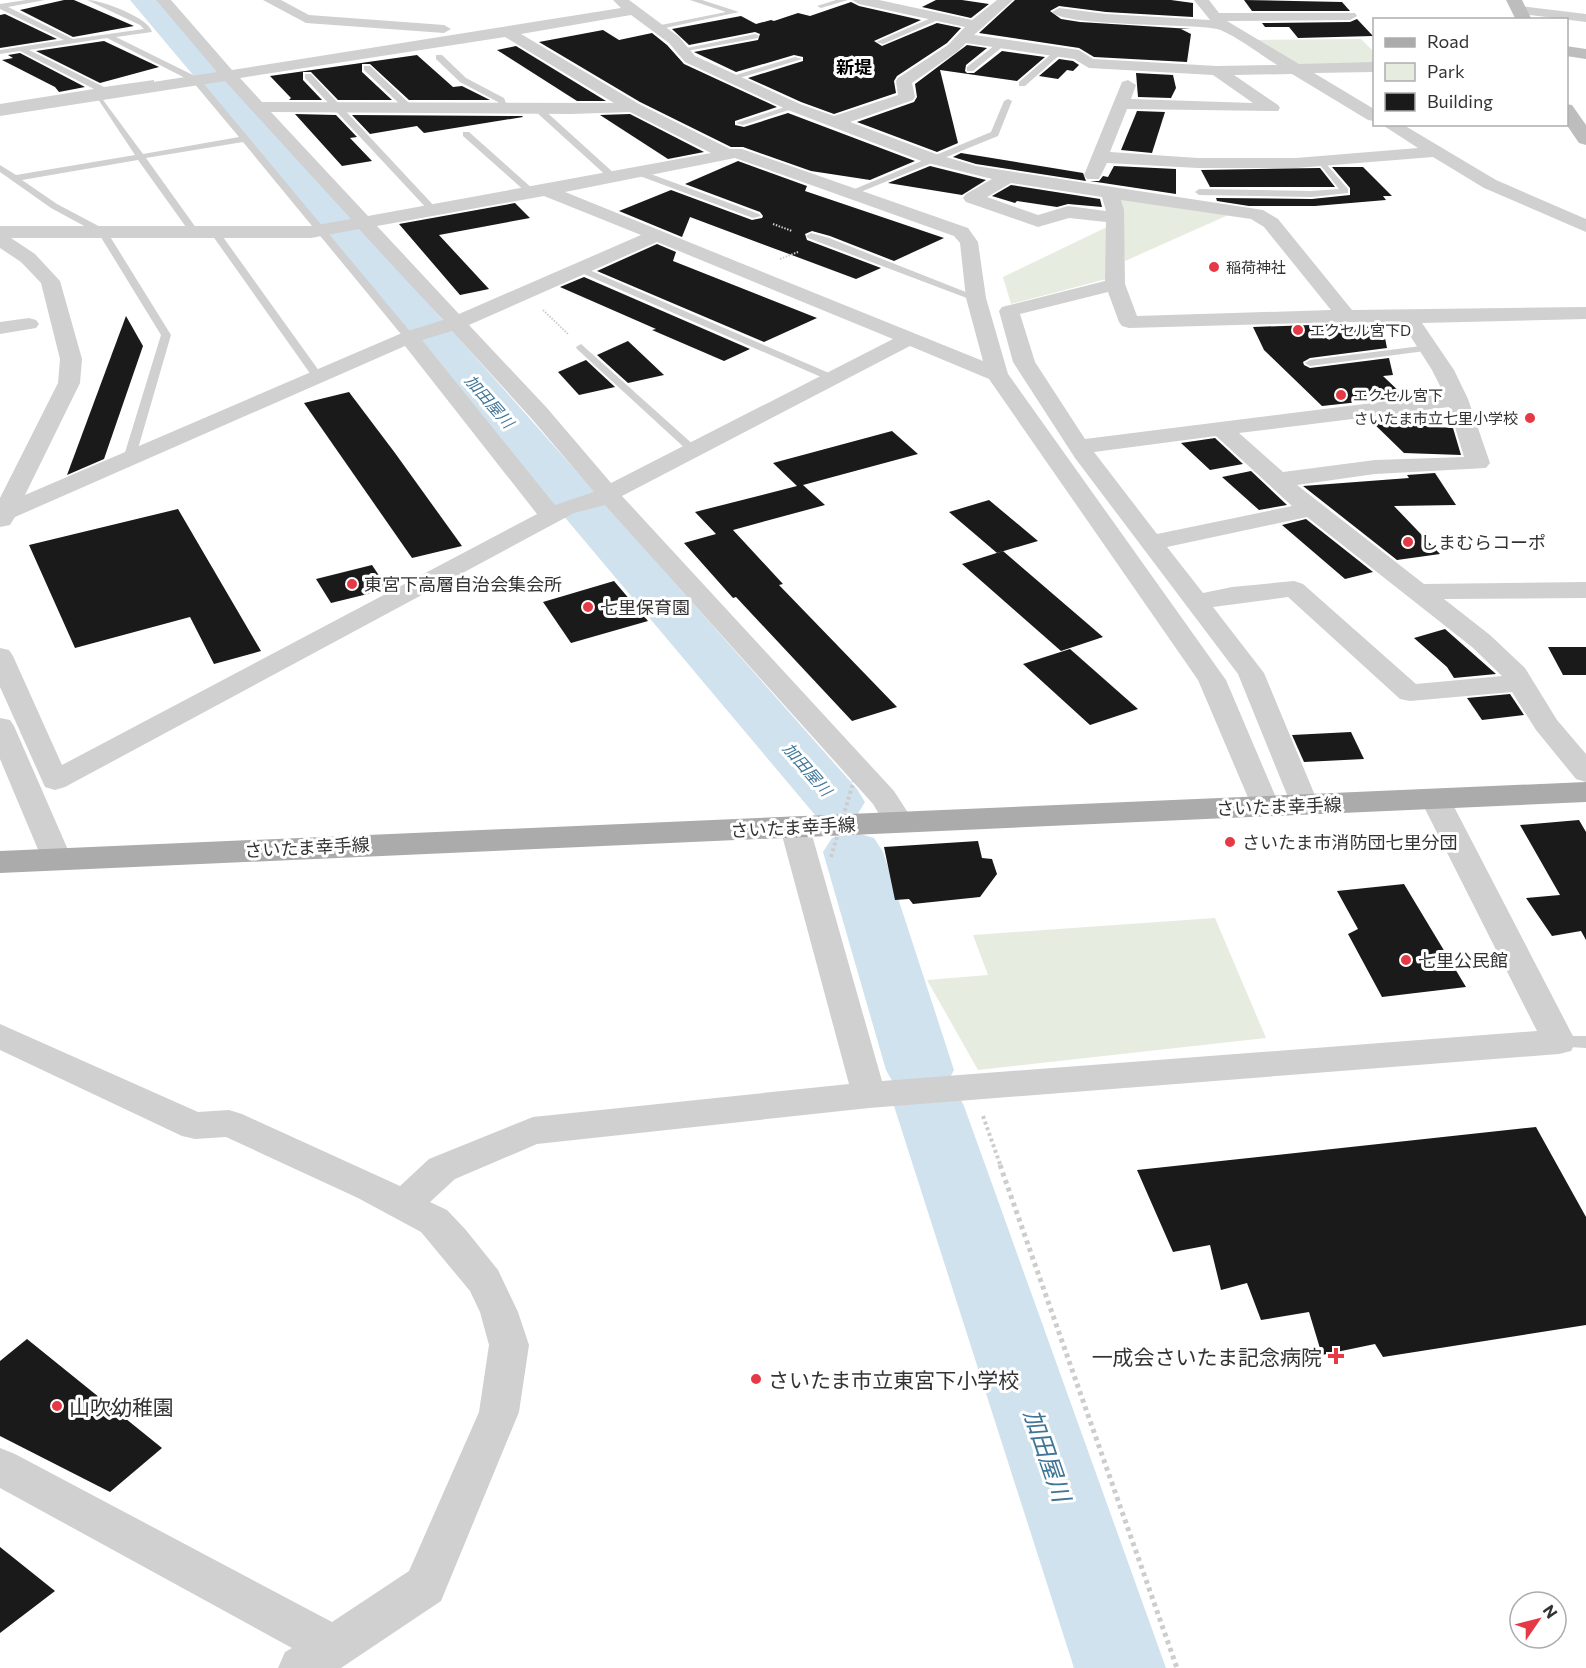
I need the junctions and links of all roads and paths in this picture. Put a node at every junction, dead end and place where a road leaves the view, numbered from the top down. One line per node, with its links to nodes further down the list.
1 (41, 0): 12 (lane)
2 (91, 0): 25 (lane)
3 (163, 0): 47 (street)
4 (270, 0): 24 (street)
5 (694, 0): 23 (lane)
6 (844, 0): 13 (lane)
7 (859, 0): 18 (street)
8 (1006, 0): 22 (street)
9 (1284, 0): 16 (street)
10 (1197, 1): 21 (street)
11 (627, 5): 23 (street); 24 (street)
12 (0, 6): 28 (lane)
13 (821, 6)
14 (1519, 10): 20 (street)
15 (1059, 12): 19 (street)
16 (1299, 16): 17 (street); 21 (street)
17 (1350, 16)
18 (941, 17): 22 (street); 29 (lane)
19 (1113, 18): 21 (street); 37 (street)
20 (1586, 18)
21 (1219, 21): 44 (street)
22 (975, 25): 27 (street)
23 (658, 28): 32 (street)
24 (502, 33): 47 (street); 57 (street)
25 (108, 36): 28 (lane); 47 (lane)
26 (754, 36): 32 (lane)
27 (962, 38): 30 (street); 66 (street)
28 (71, 41): 31 (lane)
29 (880, 42)
30 (1002, 44): 35 (street); 43 (lane)
31 (21, 49): 34 (lane); 51 (lane)
32 (681, 50): 48 (street)
33 (1568, 51): 36 (main road)
34 (0, 52)
35 (1059, 52): 37 (street); 49 (lane)
36 (1586, 54)
37 (1079, 55): 42 (street)
38 (440, 57): 61 (lane)
39 (798, 59): 48 (lane)
40 (1373, 67): 44 (street)
41 (367, 68): 60 (lane)
42 (1152, 68): 45 (street); 54 (street)
43 (970, 69)
44 (1296, 69): 45 (street); 65 (street)
45 (1217, 71): 54 (street)
46 (308, 76): 59 (lane)
47 (207, 77): 51 (street); 56 (street); 71 (lane)
48 (730, 78): 58 (street)
49 (1022, 84)
50 (0, 93): 53 (lane)
51 (100, 93): 53 (lane); 63 (street); 74 (lane)
52 (1008, 101): 76 (lane)
53 (18, 103): 55 (lane)
54 (1121, 104): 75 (street)
55 (0, 106)
56 (260, 107): 59 (street); 92 (street)
57 (633, 107): 62 (street); 73 (street)
58 (794, 107): 66 (street); 67 (lane)
59 (336, 108): 60 (street); 88 (lane)
60 (409, 108): 61 (street)
61 (506, 109): 62 (street)
62 (538, 109): 81 (lane)
63 (0, 111)
64 (1568, 112): 70 (main road)
65 (1373, 115)
66 (834, 122): 76 (street)
67 (740, 123)
68 (1392, 126): 72 (street)
69 (466, 134): 84 (lane)
70 (1584, 135)
71 (245, 138): 74 (lane); 92 (lane)
72 (1435, 152): 77 (street); 91 (street)
73 (727, 154): 80 (street); 86 (street)
74 (140, 157): 83 (lane); 95 (lane)
75 (1100, 157): 78 (street); 85 (street)
76 (930, 158): 82 (street); 86 (lane)
77 (1320, 161): 78 (street); 87 (lane)
78 (1198, 163): 87 (street)
79 (0, 168): 83 (lane)
80 (640, 173): 81 (street); 89 (lane)
81 (613, 177): 84 (street)
82 (1009, 177): 85 (street); 90 (street)
83 (16, 178): 94 (lane)
84 (536, 190): 88 (street); 97 (street)
85 (1099, 191): 87 (street); 90 (street)
86 (850, 193): 105 (street)
87 (1197, 198): 107 (street)
88 (433, 210): 92 (street)
89 (756, 216): 98 (path)
90 (1115, 218): 103 (street)
91 (1586, 226)
92 (342, 227): 96 (street); 109 (street); 112 (lane)
93 (0, 232): 94 (street)
94 (103, 232): 95 (street); 124 (lane)
95 (194, 232): 96 (street)
96 (215, 232): 118 (lane)
97 (655, 236): 101 (street); 102 (street)
98 (811, 236): 100 (lane)
99 (0, 239): 129 (street)
100 (826, 240): 102 (path); 105 (lane)
101 (580, 269): 104 (street); 119 (lane)
102 (746, 273): 113 (street)
103 (1115, 284): 107 (street); 122 (street)
104 (525, 292): 109 (street); 114 (path)
105 (976, 298): 117 (street)
106 (1586, 313): 108 (street)
107 (1346, 316): 108 (street)
108 (1408, 317): 115 (street)
109 (456, 322): 112 (street); 126 (street)
110 (29, 324): 111 (street)
111 (0, 328)
112 (409, 337): 118 (street); 128 (street)
113 (908, 339): 117 (street); 119 (street)
114 (581, 347): 123 (lane)
115 (1429, 348): 116 (lane); 120 (street)
116 (1310, 363)
117 (997, 374): 142 (street)
118 (318, 377): 124 (street)
119 (832, 378): 123 (street)
120 (1456, 399): 121 (street); 125 (street)
121 (1221, 429): 122 (street); 125 (street)
122 (1080, 447): 130 (street)
123 (692, 450): 126 (street)
124 (129, 459): 129 (street)
125 (1279, 480): 127 (street)
126 (599, 497): 128 (street); 143 (street)
127 (1312, 509): 130 (street); 132 (street)
128 (559, 512): 134 (street)
129 (2, 517)
130 (1151, 543): 133 (street)
131 (1586, 590): 132 (street)
132 (1421, 592): 135 (street)
133 (1198, 602): 135 (street); 141 (street)
134 (0, 656)
135 (1521, 683): 137 (street)
136 (0, 726): 146 (street)
137 (1586, 773)
138 (854, 780): 145 (path, bridge)
139 (1586, 792): 140 (main road, さいたま幸手線)
140 (1435, 799): 141 (main road, さいたま幸手線); 149 (street)
141 (1304, 805): 142 (main road, さいたま幸手線)
142 (1265, 807): 143 (main road, さいたま幸手線)
143 (899, 822): 144 (main road, さいたま幸手線)
144 (795, 828): 146 (main road, さいたま幸手線); 151 (street)
145 (831, 858)
146 (57, 859): 147 (main road, さいたま幸手線)
147 (0, 862)
148 (0, 1036): 152 (street)
149 (1572, 1042): 150 (street)
150 (973, 1087): 151 (street); 155 (path)
151 (869, 1095): 152 (street)
152 (404, 1204): 154 (street)
153 (0, 1467): 154 (street)
154 (313, 1661)
155 (1177, 1668)

